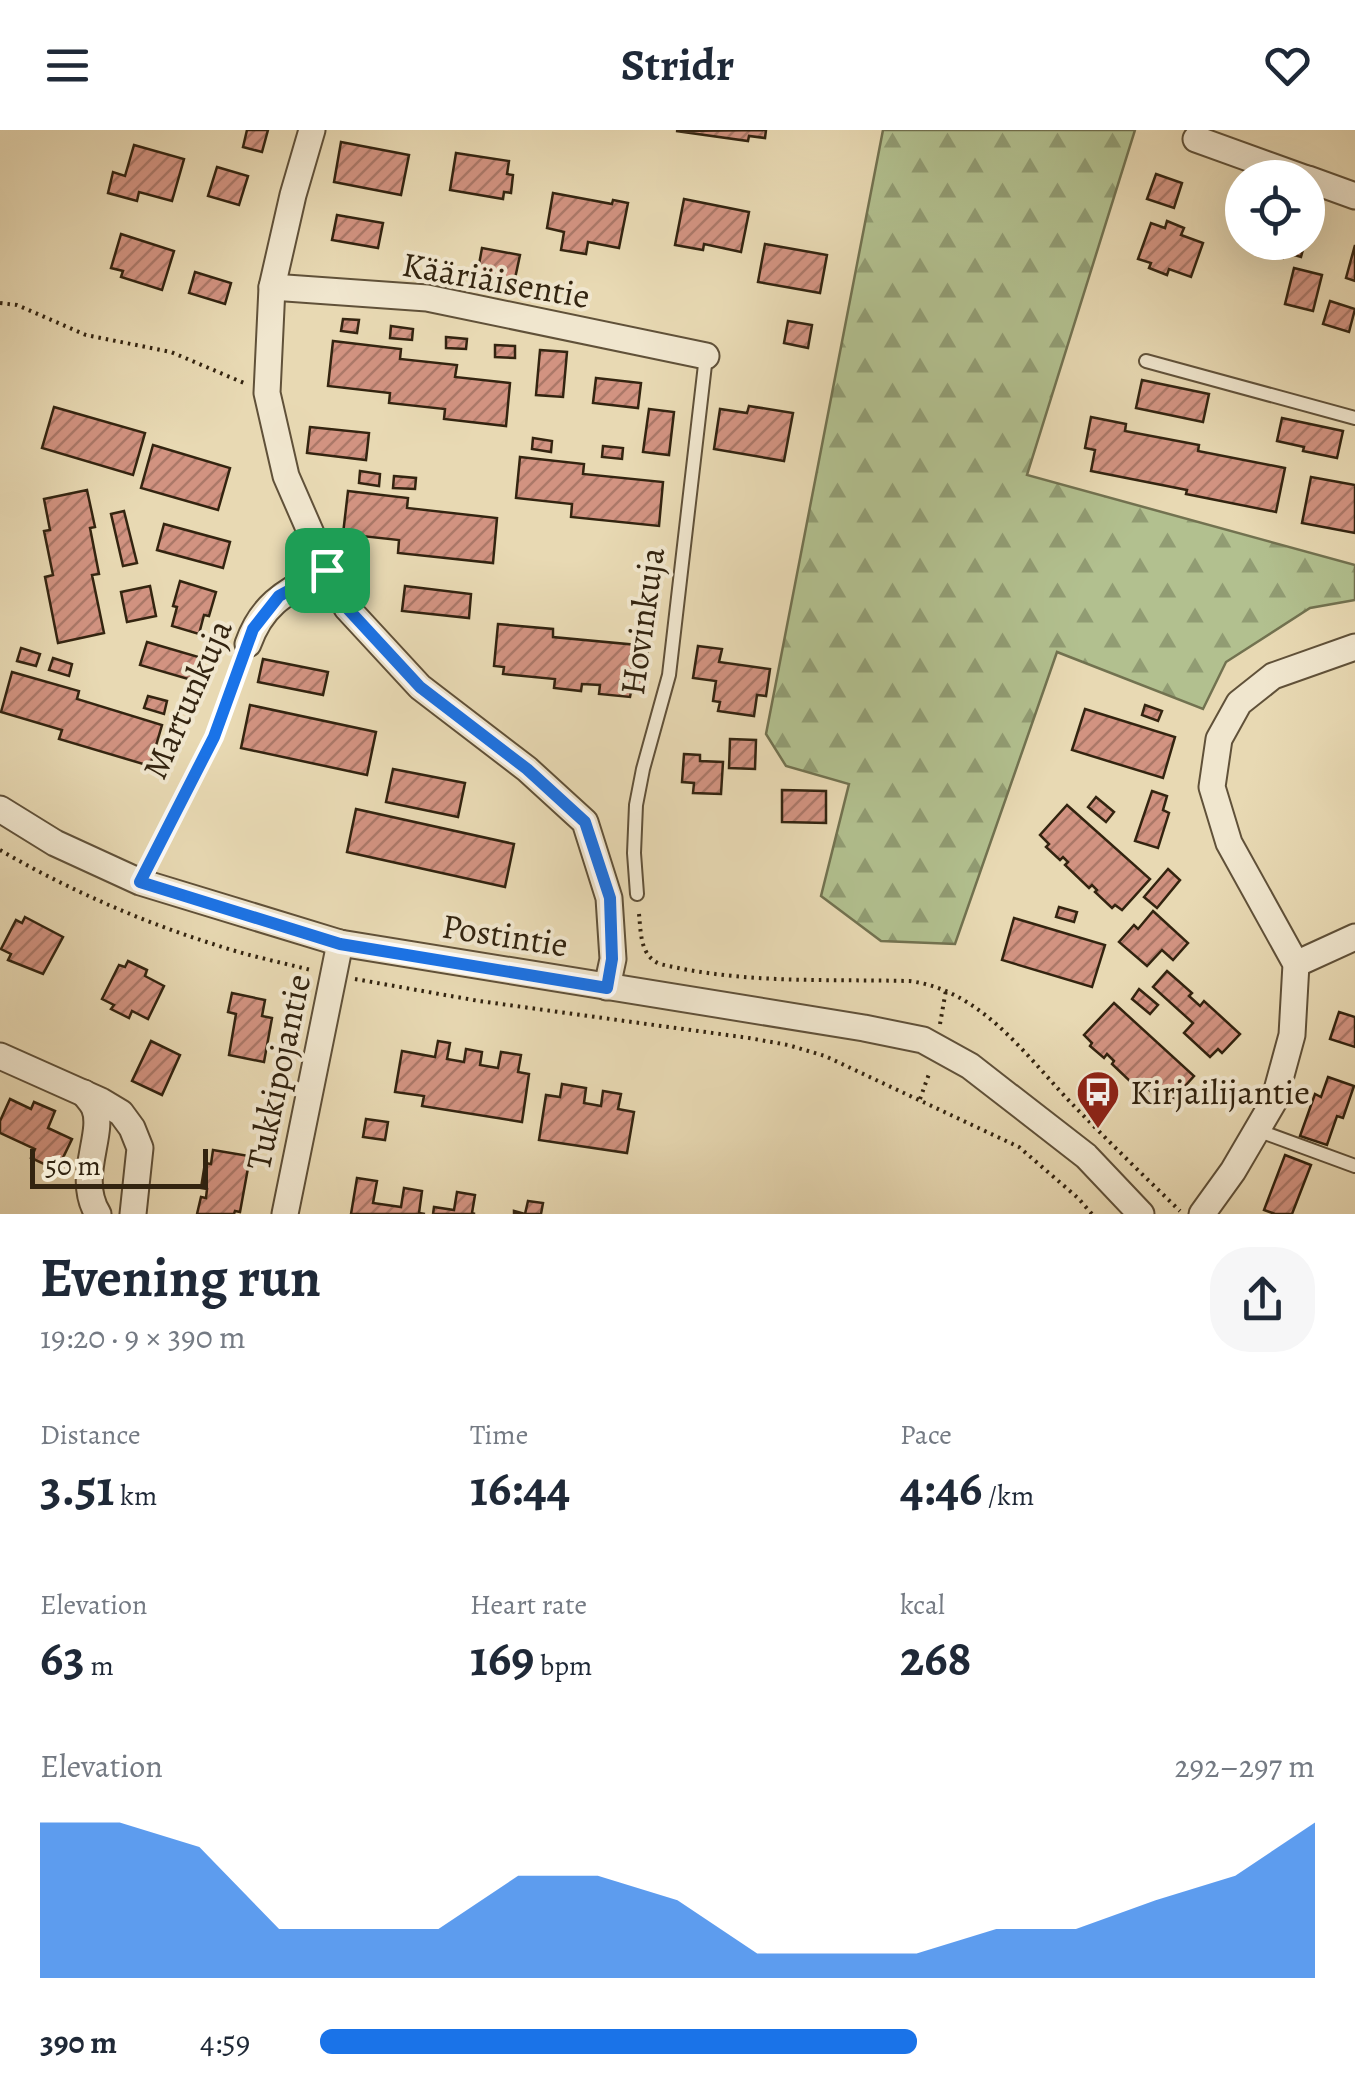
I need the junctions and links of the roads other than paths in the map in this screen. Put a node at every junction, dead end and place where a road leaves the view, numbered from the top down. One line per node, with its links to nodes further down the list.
1 (312, 130): 6 (street)
2 (1196, 138): 3 (street)
3 (1256, 160)
4 (1325, 185): 5 (street)
5 (1355, 196)
6 (272, 288): 7 (street, Kääriäisentie); 10 (street)
7 (706, 356): 14 (lane, Hovinkuja)
8 (1146, 361): 9 (lane)
9 (1355, 418)
10 (327, 570): 11 (street, Martunkuja); 18 (street)
11 (248, 644)
12 (1355, 647): 17 (street)
13 (0, 809): 16 (street, Postintie)
14 (637, 894)
15 (1355, 937): 17 (street)
16 (340, 944): 18 (street, Postintie); 25 (street, Tukkipojantie)
17 (1296, 964): 21 (street)
18 (607, 988): 26 (street, Postintie)
19 (0, 1056): 20 (street)
20 (84, 1093): 23 (street); 24 (street)
21 (1258, 1130): 22 (lane); 27 (street)
22 (1355, 1166)
23 (98, 1214)
24 (133, 1214)
25 (285, 1214)
26 (1141, 1214)
27 (1202, 1214)

